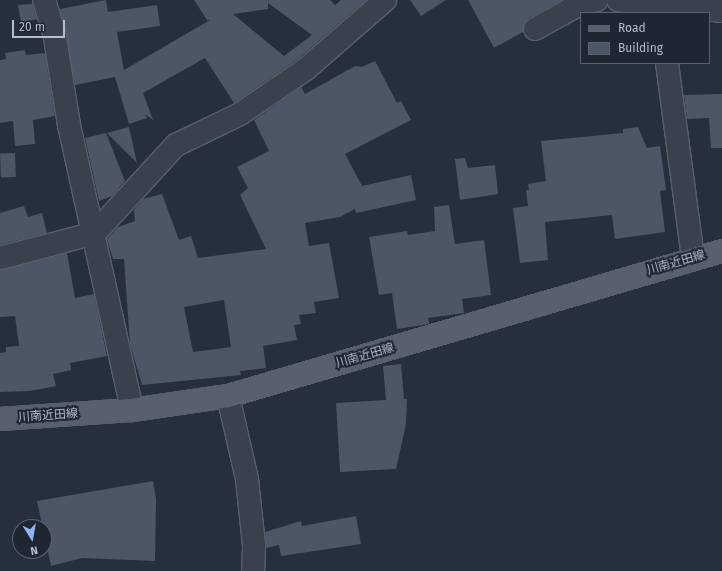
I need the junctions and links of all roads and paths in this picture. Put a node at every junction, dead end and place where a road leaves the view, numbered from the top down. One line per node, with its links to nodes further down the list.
1 (44, 0): 9 (street)
2 (386, 0): 9 (street)
3 (597, 0): 7 (street)
4 (618, 0): 5 (street)
5 (660, 6): 6 (street)
6 (722, 11)
7 (535, 29)
8 (667, 64): 12 (street)
9 (95, 233): 11 (street); 14 (street)
10 (722, 250): 12 (main road, 川南近田線)
11 (0, 258)
12 (693, 258): 13 (main road, 川南近田線)
13 (228, 396): 14 (main road, 川南近田線); 16 (street)
14 (132, 410): 15 (main road, 川南近田線)
15 (0, 419)
16 (253, 571)

